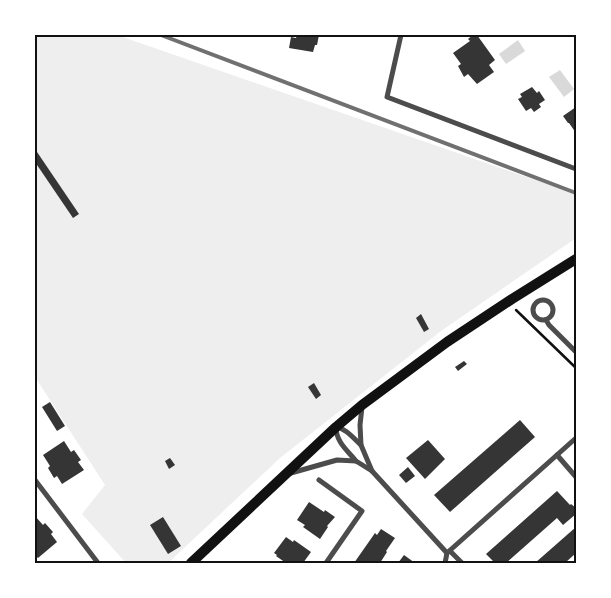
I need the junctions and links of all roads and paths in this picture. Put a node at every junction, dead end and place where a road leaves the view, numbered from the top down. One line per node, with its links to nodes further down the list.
1 (402, 35): 2 (street)
2 (576, 169)
3 (576, 259): 8 (main road)
4 (516, 310): 7 (path)
5 (546, 320): 5 (street); 6 (street)
6 (576, 352)
7 (576, 368)
8 (362, 405): 9 (main road); 11 (street)
9 (336, 427): 11 (street); 13 (street); 15 (main road)
10 (576, 438): 12 (street)
11 (361, 445): 14 (street)
12 (557, 455): 16 (street); 19 (street)
13 (356, 460): 14 (street); 15 (street)
14 (372, 471): 19 (street)
15 (286, 474): 21 (main road)
16 (576, 478)
17 (35, 480): 20 (street)
18 (319, 480): 22 (street)
19 (449, 552): 23 (street); 24 (street)
20 (98, 563)
21 (191, 563)
22 (326, 563)
23 (445, 563)
24 (462, 563)

